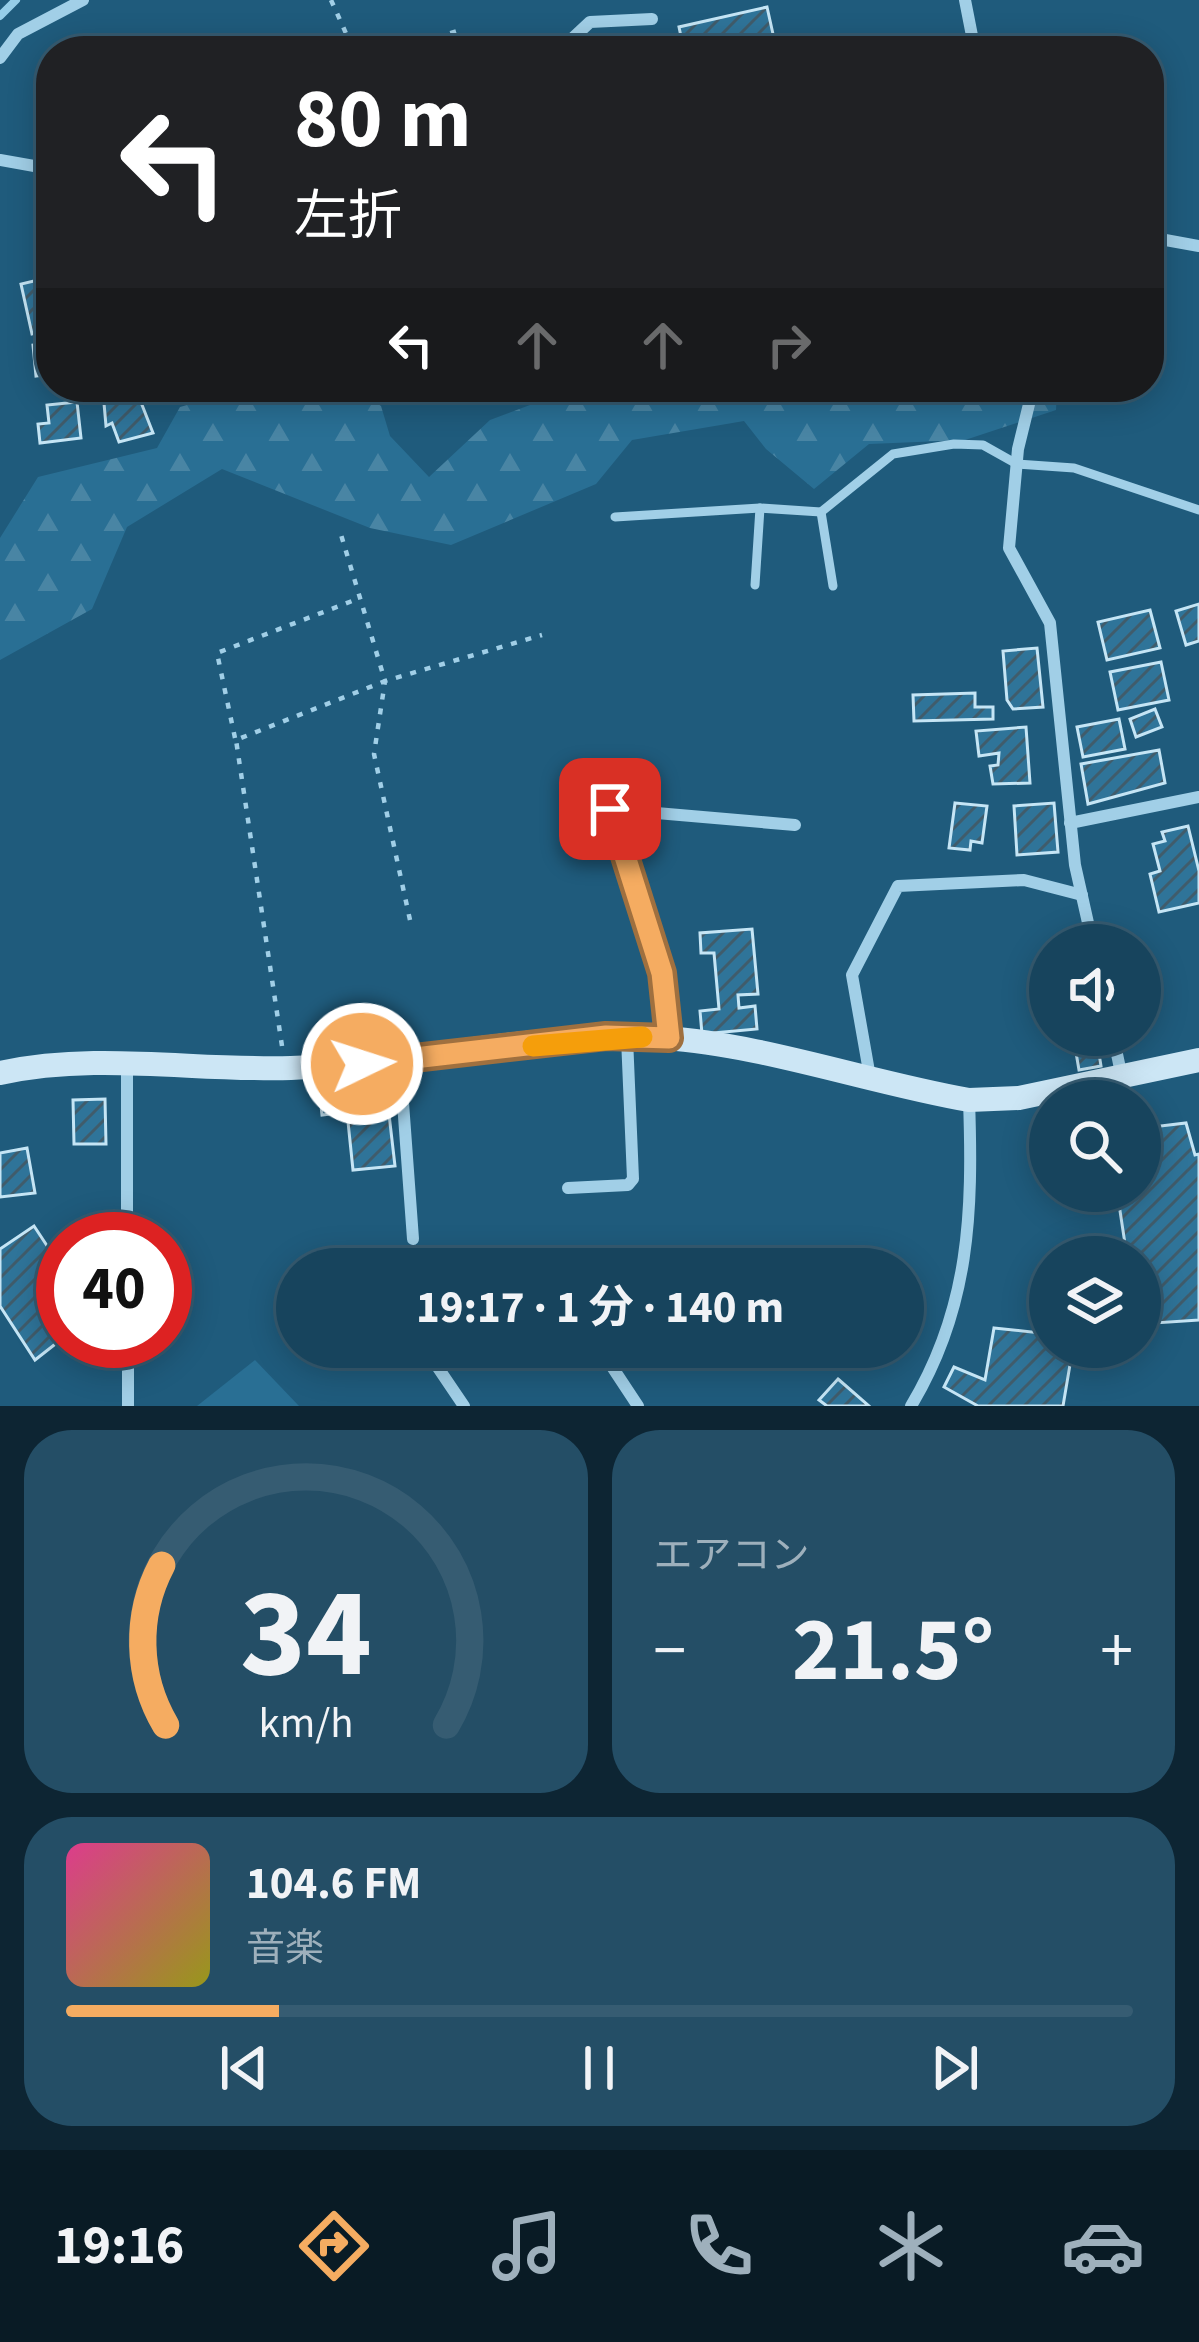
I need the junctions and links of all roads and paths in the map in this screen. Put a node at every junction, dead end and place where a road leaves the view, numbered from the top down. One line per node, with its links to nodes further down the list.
1 (83, 0): 10 (street)
2 (331, 0): 6 (path)
3 (965, 0): 9 (street)
4 (652, 19): 8 (street)
5 (457, 31): 7 (path)
6 (347, 36)
7 (441, 36)
8 (575, 36)
9 (972, 36)
10 (0, 58)
11 (0, 160): 12 (street)
12 (36, 166)
13 (1164, 240): 14 (street)
14 (1199, 246)
15 (1030, 402): 16 (street)
16 (1017, 464): 18 (lane); 19 (lane); 29 (street)
17 (760, 508): 19 (lane); 20 (lane); 22 (lane)
18 (1199, 510)
19 (821, 512): 23 (lane)
20 (615, 517)
21 (339, 528): 24 (path)
22 (755, 585)
23 (832, 586)
24 (360, 598): 26 (path); 27 (path)
25 (542, 634): 26 (path)
26 (385, 681): 27 (path); 32 (path)
27 (236, 740): 40 (path)
28 (1199, 796): 29 (street)
29 (1070, 823): 31 (street)
30 (795, 825): 35 (street)
31 (1082, 895): 33 (street); 43 (street)
32 (410, 920)
33 (1088, 924)
34 (627, 1036): 35 (street); 39 (street); 45 (street)
35 (669, 1038): 43 (street)
36 (1117, 1056): 42 (street)
37 (1199, 1060): 42 (street)
38 (127, 1061): 40 (street); 41 (street); 46 (street)
39 (400, 1062): 40 (street); 47 (street)
40 (286, 1068)
41 (0, 1073)
42 (1122, 1079): 44 (street)
43 (871, 1083): 44 (street)
44 (969, 1100): 54 (street)
45 (568, 1188)
46 (127, 1212)
47 (413, 1239)
48 (128, 1368): 51 (street)
49 (438, 1368): 52 (street)
50 (613, 1368): 53 (street)
51 (128, 1406)
52 (464, 1406)
53 (638, 1406)
54 (911, 1406)

